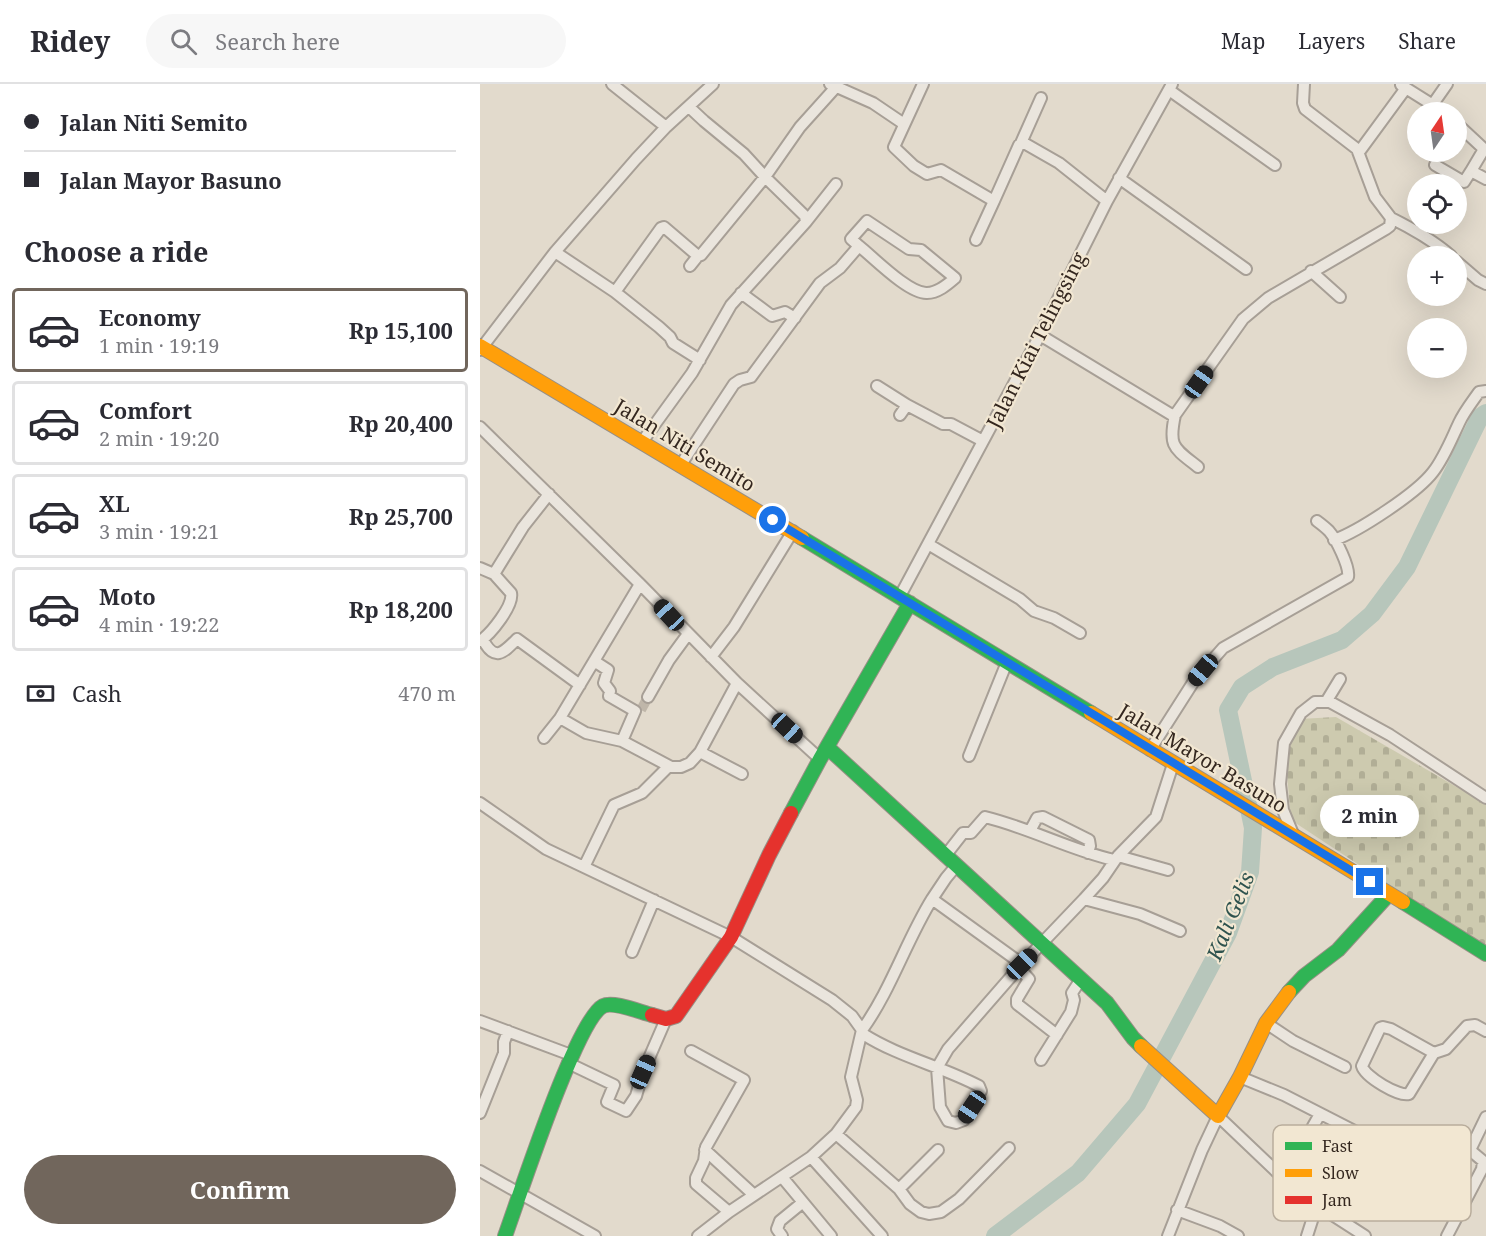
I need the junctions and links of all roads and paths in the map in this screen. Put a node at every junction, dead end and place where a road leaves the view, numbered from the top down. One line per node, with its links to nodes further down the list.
1 (612, 84): 14 (street)
2 (713, 84): 12 (street)
3 (923, 84): 13 (street)
4 (1304, 84): 18 (street)
5 (1447, 84): 11 (street)
6 (833, 85): 13 (street); 22 (street)
7 (1403, 86): 10 (street); 18 (street)
8 (1171, 87): 19 (street); 23 (street, Jalan Kiai Telingsing)
9 (1041, 98): 16 (street)
10 (1430, 102)
11 (1434, 102)
12 (690, 106): 14 (street); 22 (street)
13 (903, 124): 26 (street)
14 (666, 127): 33 (street)
15 (1467, 133): 17 (street)
16 (1021, 143): 26 (street); 27 (street)
17 (1485, 149): 21 (street)
18 (1359, 152): 28 (street)
19 (1275, 165)
20 (1435, 165): 21 (street)
21 (1471, 171): 24 (street)
22 (765, 177): 29 (street); 34 (street)
23 (1119, 178): 27 (street, Jalan Kiai Telingsing); 36 (street)
24 (1486, 179)
25 (836, 184): 29 (street)
26 (994, 201): 31 (street)
27 (1107, 201): 44 (street, Jalan Kiai Telingsing)
28 (1391, 218): 32 (street); 38 (street)
29 (806, 222): 41 (street)
30 (852, 240): 30 (street); 43 (street)
31 (976, 240)
32 (1439, 246)
33 (555, 252): 40 (street); 45 (street)
34 (698, 256): 35 (street); 40 (street)
35 (690, 266)
36 (1246, 269)
37 (1467, 270): 39 (street)
38 (1311, 271): 42 (street); 51 (street)
39 (1486, 284)
40 (615, 292): 46 (street)
41 (741, 293): 43 (street); 46 (street)
42 (1340, 297)
43 (795, 318): 56 (street)
44 (1040, 335): 51 (street); 54 (street, Jalan Kiai Telingsing)
45 (481, 348): 55 (street, Jalan Niti Semito)
46 (700, 360): 55 (street)
47 (1486, 381): 49 (street)
48 (877, 386): 50 (street)
49 (1483, 391): 61 (street)
50 (909, 402): 52 (street); 54 (street)
51 (1175, 415): 57 (street)
52 (900, 416)
53 (480, 427): 58 (street)
54 (983, 441): 62 (street, Jalan Kiai Telingsing)
55 (642, 442): 56 (street, Jalan Niti Semito)
56 (680, 466): 60 (street, Jalan Niti Semito)
57 (1198, 467)
58 (549, 494): 64 (street); 65 (street)
59 (1317, 521): 61 (street)
60 (793, 531): 66 (street, Jalan Niti Semito); 70 (street)
61 (1334, 540): 81 (street)
62 (928, 544): 66 (street, Jalan Kiai Telingsing); 67 (street)
63 (480, 568): 64 (street)
64 (494, 574): 69 (street)
65 (640, 584): 68 (street); 71 (street)
66 (905, 600): 72 (street, Jalan Mayor Basuno); 83 (street)
67 (1080, 633)
68 (688, 634): 70 (street); 76 (street)
69 (482, 640): 75 (street)
70 (711, 657): 74 (street)
71 (594, 660): 75 (street); 80 (street)
72 (1007, 662): 81 (street, Jalan Mayor Basuno); 84 (street)
73 (1340, 679): 77 (street)
74 (737, 683): 82 (street); 83 (street)
75 (580, 685): 78 (street)
76 (648, 697)
77 (1326, 702): 88 (street); 91 (street)
78 (560, 718): 79 (street); 80 (street)
79 (544, 738)
80 (622, 741): 86 (street)
81 (1150, 750): 85 (street, Jalan Mayor Basuno)
82 (700, 752): 86 (street); 87 (street)
83 (824, 753): 93 (street); 103 (street)
84 (969, 756)
85 (1173, 764): 91 (street, Jalan Mayor Basuno); 94 (street)
86 (669, 766): 96 (street)
87 (742, 774)
88 (1486, 798)
89 (480, 803): 96 (street)
90 (1030, 831): 92 (street); 92 (street); 93 (street)
91 (1290, 832): 98 (street, Jalan Mayor Basuno)
92 (1088, 854): 94 (street)
93 (945, 856): 95 (street)
94 (1116, 858): 97 (street); 100 (street)
95 (956, 866): 99 (street); 104 (street)
96 (584, 867): 101 (street)
97 (1168, 870)
98 (1389, 894): 106 (street, Jalan Mayor Basuno); 111 (street)
99 (932, 899): 107 (street); 114 (street)
100 (1084, 899): 102 (street); 104 (street)
101 (654, 900): 103 (street); 105 (street)
102 (1180, 931)
103 (731, 937): 109 (street); 114 (street)
104 (1043, 943): 107 (street); 108 (street)
105 (632, 952)
106 (1486, 954)
107 (1020, 966): 115 (street); 121 (street)
108 (1081, 979): 115 (street); 125 (street)
109 (666, 1019): 118 (street); 118 (street)
110 (480, 1021): 112 (street)
111 (1266, 1023): 120 (street); 122 (street)
112 (508, 1031): 118 (street); 123 (street)
113 (1486, 1031): 117 (street)
114 (862, 1032): 121 (street); 129 (street)
115 (1057, 1035): 119 (street)
116 (691, 1051): 133 (street)
117 (1434, 1053): 117 (street)
118 (570, 1059): 141 (street)
119 (1041, 1060)
120 (1345, 1067)
121 (937, 1068): 121 (street)
122 (1240, 1077): 124 (street); 125 (street)
123 (480, 1113)
124 (1320, 1114): 127 (street); 128 (street)
125 (1218, 1116): 136 (street); 144 (street)
126 (1486, 1117): 131 (street)
127 (1314, 1125)
128 (1342, 1125)
129 (836, 1134): 135 (street); 139 (street)
130 (1009, 1148): 139 (street)
131 (1471, 1148)
132 (1471, 1148): 140 (street)
133 (705, 1150): 142 (street); 145 (street)
134 (939, 1150): 139 (street)
135 (811, 1157): 138 (street); 153 (street)
136 (1273, 1168)
137 (480, 1171): 141 (street)
138 (782, 1177): 142 (street); 143 (street)
139 (899, 1189)
140 (1471, 1189)
141 (519, 1192): 148 (street); 149 (street)
142 (754, 1195): 145 (street)
143 (802, 1203): 151 (street); 152 (street)
144 (1177, 1210): 154 (street); 155 (street)
145 (729, 1212): 150 (street)
146 (1342, 1221): 156 (street)
147 (1454, 1221): 157 (street)
148 (505, 1236)
149 (595, 1236)
150 (698, 1236)
151 (782, 1236)
152 (831, 1236)
153 (882, 1236)
154 (1168, 1236)
155 (1238, 1236)
156 (1365, 1236)
157 (1446, 1236)

